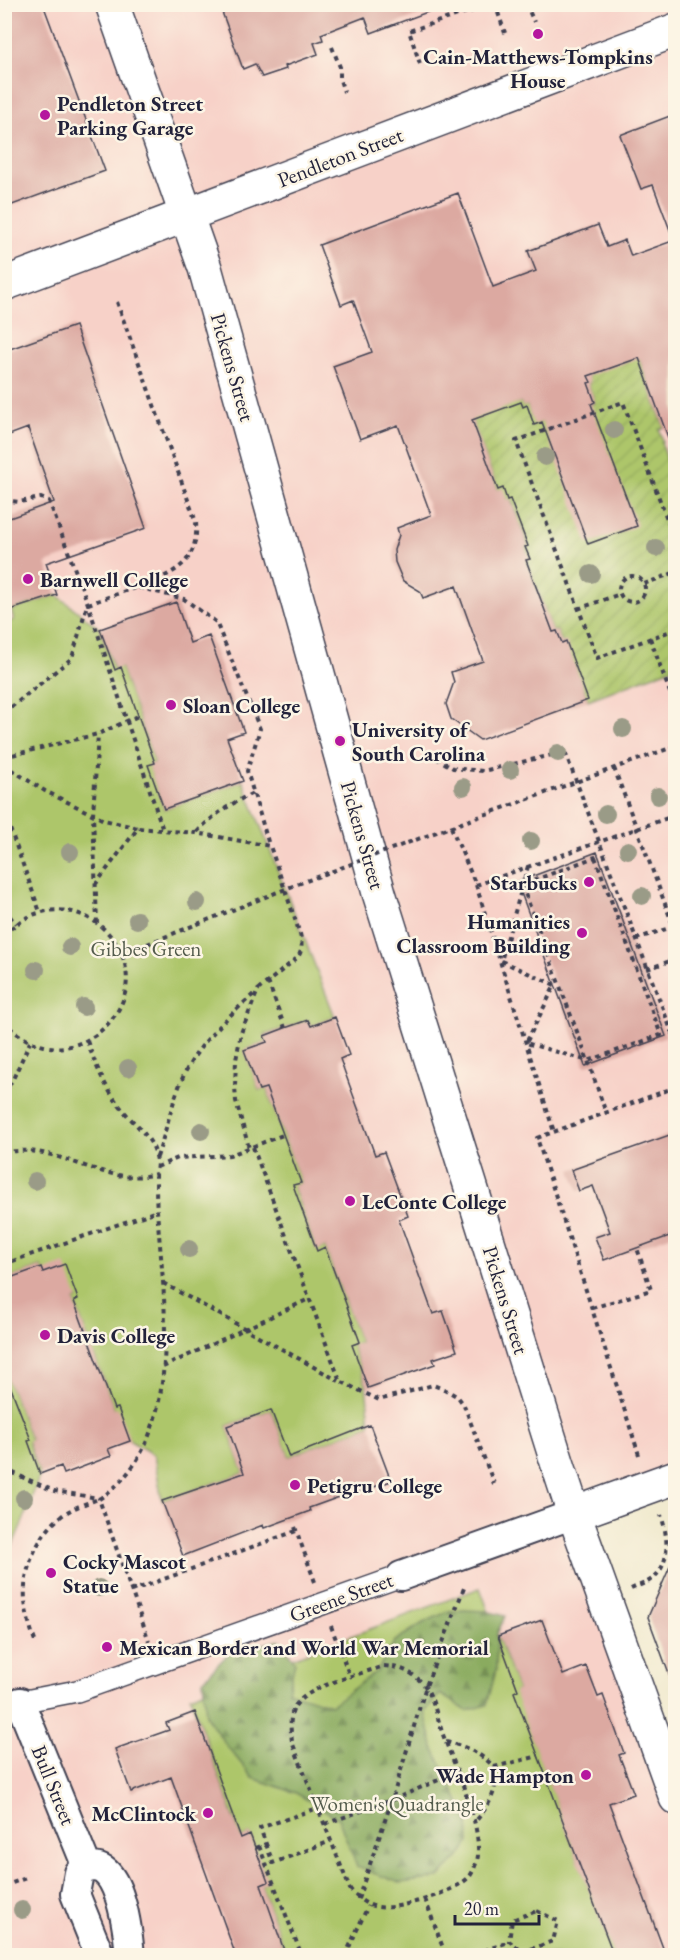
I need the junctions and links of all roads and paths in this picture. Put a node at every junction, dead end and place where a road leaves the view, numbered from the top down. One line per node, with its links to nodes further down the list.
1 (112, 4): 12 (street, Pickens Street)
2 (471, 4): 5 (path)
3 (526, 4): 6 (path)
4 (496, 6): 5 (path); 8 (path)
5 (479, 10): 10 (path)
6 (534, 22)
7 (675, 30): 12 (street, Pendleton Street)
8 (505, 33)
9 (332, 47): 11 (path)
10 (420, 64)
11 (344, 93)
12 (188, 216): 13 (street, Pendleton Street); 103 (street, Pickens Street)
13 (4, 284)
14 (117, 302): 19 (path)
15 (4, 500): 21 (path)
16 (675, 543): 22 (path)
17 (675, 572): 18 (path)
18 (644, 584): 20 (path); 20 (path)
19 (137, 587): 21 (path); 36 (path)
20 (620, 594): 22 (path)
21 (88, 604): 26 (path); 28 (path)
22 (578, 609): 24 (path)
23 (675, 629): 24 (path)
24 (650, 638): 25 (path)
25 (675, 709)
26 (4, 713)
27 (138, 716): 28 (path)
28 (126, 721): 29 (path); 43 (path)
29 (98, 734): 31 (path); 38 (path)
30 (675, 746): 34 (path)
31 (4, 757)
32 (436, 758): 35 (path)
33 (4, 765): 38 (path)
34 (615, 768): 35 (path); 42 (path)
35 (576, 782): 40 (path); 45 (path)
36 (253, 793): 44 (path); 46 (path)
37 (4, 812): 55 (path)
38 (93, 814): 41 (path); 50 (path)
39 (675, 815): 42 (path)
40 (451, 827): 51 (path); 53 (path, bridge)
41 (138, 828): 43 (path); 50 (path)
42 (636, 828): 45 (path); 58 (path)
43 (163, 830): 44 (path)
44 (196, 833): 46 (path)
45 (598, 842): 47 (path); 49 (path)
46 (270, 846): 53 (path)
47 (603, 854): 48 (path); 61 (path)
48 (595, 857): 52 (path); 71 (path)
49 (528, 866): 51 (path); 52 (path)
50 (95, 885): 56 (path)
51 (476, 885): 64 (path)
52 (522, 885): 64 (path); 76 (path)
53 (285, 890): 62 (path); 66 (path)
54 (4, 909): 57 (path)
55 (39, 912): 56 (path); 57 (path)
56 (97, 923): 62 (path)
57 (16, 924): 60 (path)
58 (674, 926): 59 (path); 61 (path)
59 (675, 933)
60 (4, 935)
61 (636, 939): 65 (path)
62 (122, 954): 72 (path)
63 (675, 959): 65 (path)
64 (501, 961): 75 (path); 75 (path)
65 (647, 969): 70 (path)
66 (268, 982): 67 (path); 69 (path)
67 (258, 990): 82 (path); 84 (path)
68 (4, 1022): 73 (path)
69 (285, 1028)
70 (671, 1031): 71 (path); 74 (path)
71 (661, 1035): 76 (path)
72 (87, 1041): 73 (path); 84 (path)
73 (30, 1042): 78 (path)
74 (675, 1043)
75 (526, 1044): 76 (path); 80 (path)
76 (588, 1061): 79 (path)
77 (675, 1087): 79 (path)
78 (4, 1093)
79 (606, 1113): 80 (path)
80 (554, 1132): 94 (path)
81 (283, 1135): 82 (path)
82 (251, 1147): 85 (path); 93 (path)
83 (4, 1153): 86 (path)
84 (157, 1158): 85 (path)
85 (156, 1167): 86 (path)
86 (156, 1174): 87 (path)
87 (157, 1211): 90 (path); 92 (path)
88 (4, 1246): 90 (path)
89 (637, 1248): 94 (path)
90 (10, 1262): 91 (path)
91 (4, 1264)
92 (164, 1283): 95 (path); 96 (path)
93 (309, 1299): 95 (path); 97 (path)
94 (592, 1308): 98 (path)
95 (245, 1329): 96 (path); 97 (path)
96 (163, 1367): 102 (path)
97 (340, 1381): 101 (path)
98 (639, 1455)
99 (4, 1469): 102 (path)
100 (675, 1477): 103 (street, Greene Street)
101 (494, 1484)
102 (99, 1498): 109 (path); 112 (path)
103 (574, 1514): 105 (street, Greene Street); 120 (street, Pickens Street)
104 (661, 1515): 108 (path)
105 (400, 1576): 115 (street, Greene Street)
106 (316, 1584): 109 (path)
107 (464, 1588): 114 (path)
108 (628, 1590)
109 (131, 1591): 110 (path)
110 (140, 1616)
111 (330, 1622): 113 (path)
112 (35, 1641)
113 (350, 1677): 114 (path); 122 (path)
114 (426, 1686): 116 (path); 121 (path)
115 (12, 1705): 127 (street, Bull Street)
116 (446, 1742): 118 (path); 119 (path)
117 (539, 1756): 118 (path)
118 (494, 1767): 124 (path)
119 (457, 1772): 121 (path); 124 (path)
120 (675, 1798)
121 (392, 1800): 123 (path); 130 (path)
122 (318, 1808): 123 (path); 126 (path)
123 (325, 1824): 125 (path)
124 (474, 1824): 131 (path)
125 (331, 1841): 126 (path); 130 (path)
126 (266, 1844): 136 (path)
127 (87, 1867): 134 (street); 135 (street)
128 (26, 1878): 129 (path)
129 (4, 1886)
130 (358, 1899): 132 (path)
131 (425, 1899): 132 (path); 138 (path)
132 (368, 1906): 137 (path)
133 (509, 1941): 133 (path); 139 (path)
134 (100, 1956)
135 (130, 1956)
136 (302, 1956)
137 (345, 1956)
138 (446, 1956)
139 (467, 1956)

